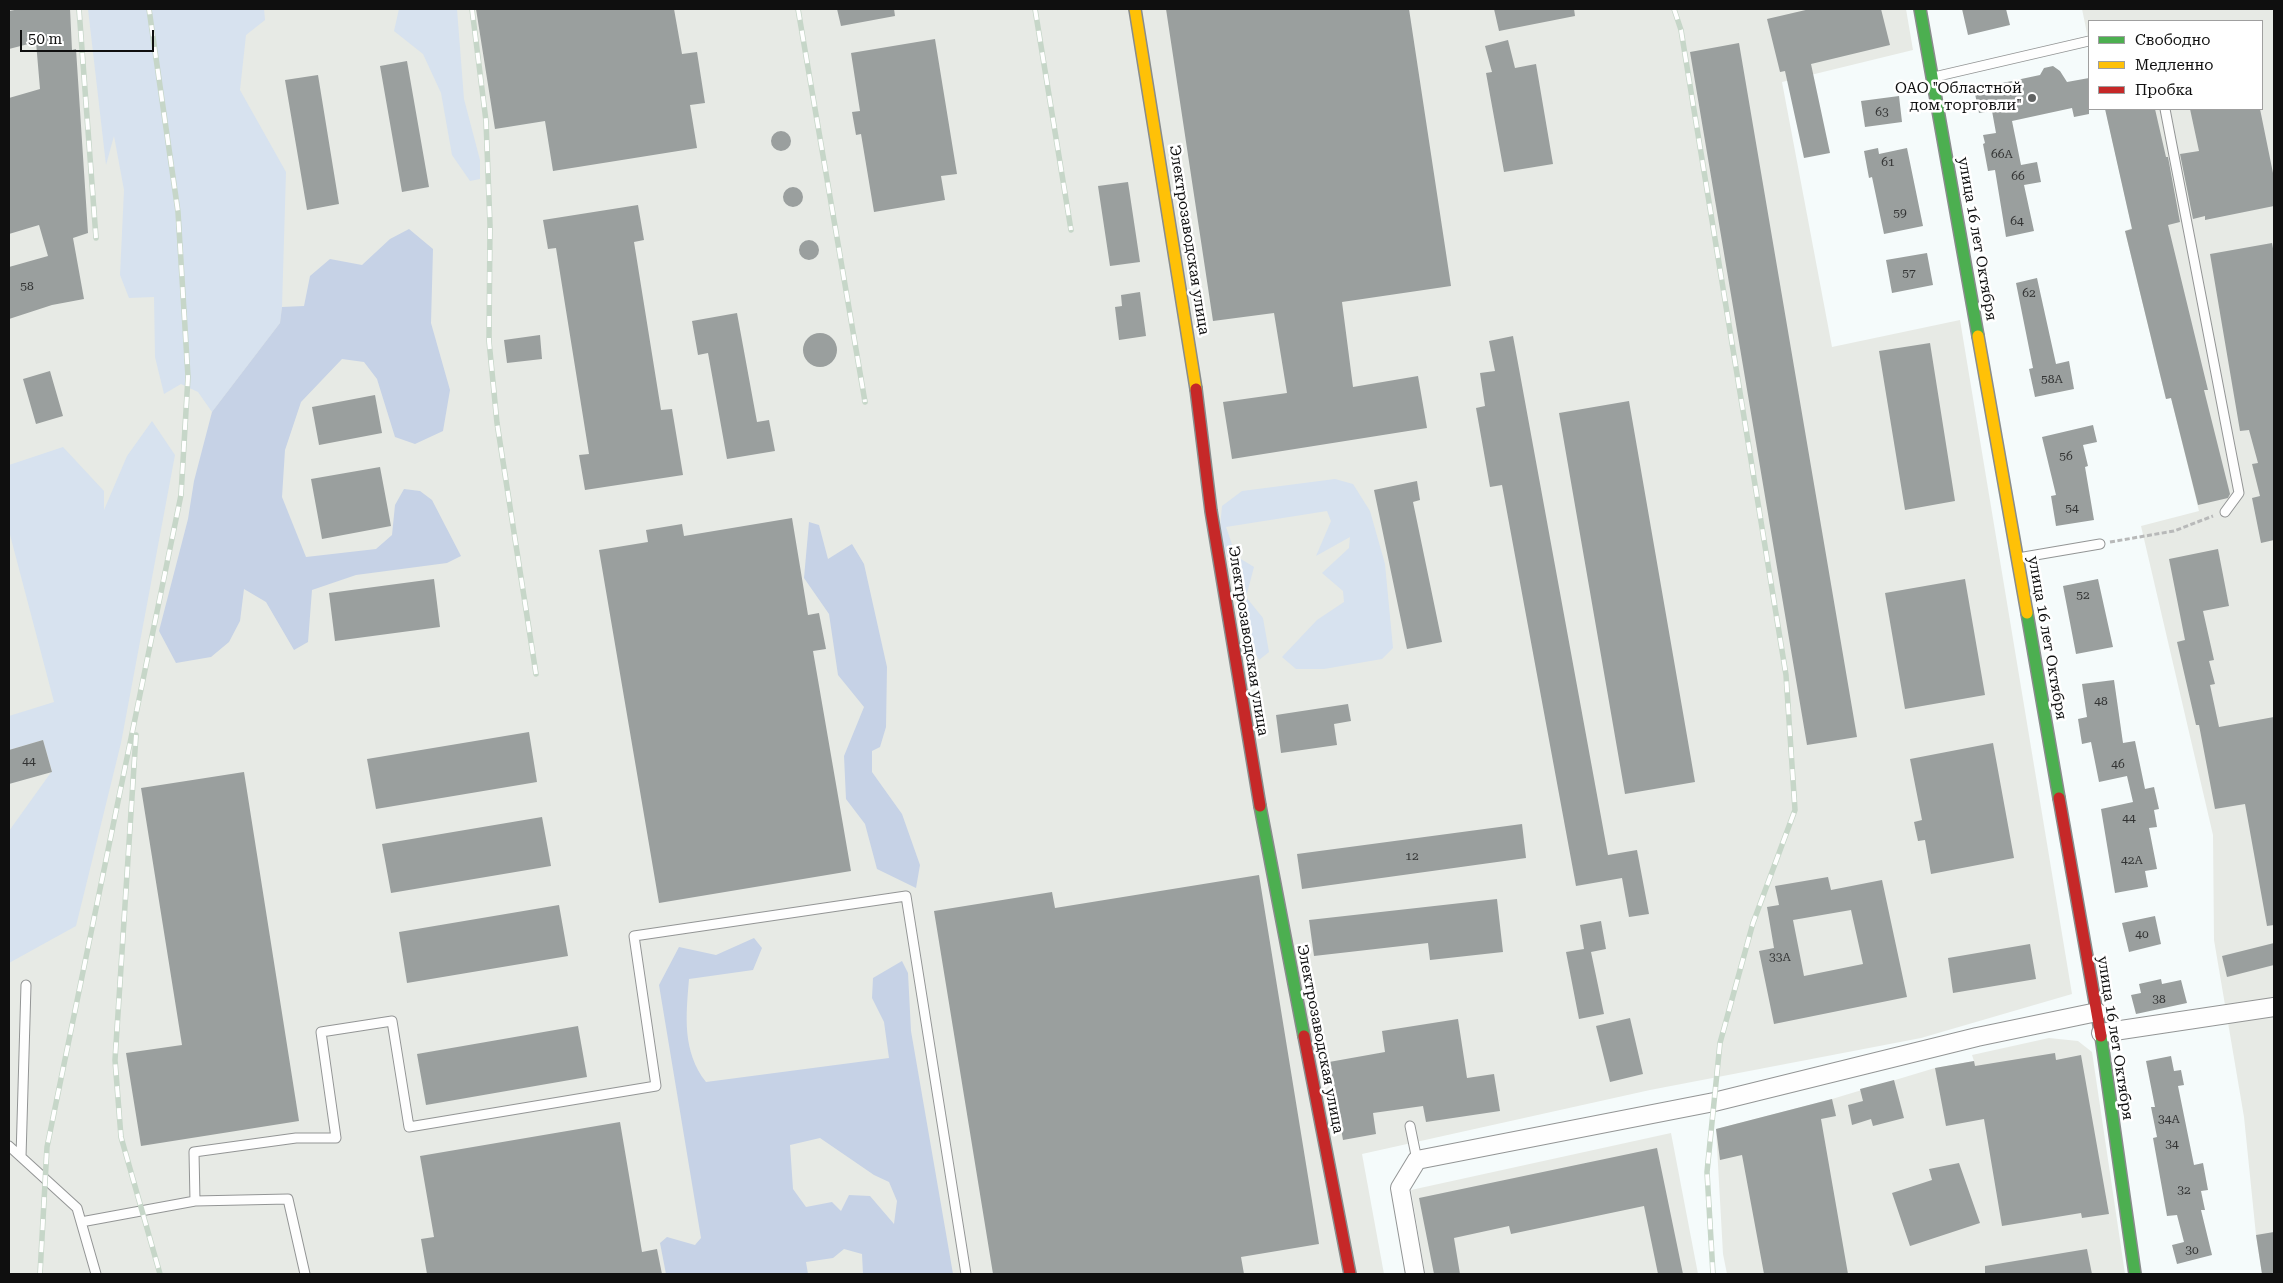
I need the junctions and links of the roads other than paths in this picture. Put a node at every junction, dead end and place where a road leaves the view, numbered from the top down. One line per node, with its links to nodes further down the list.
1 (1135, 9): 22 (street, Электрозаводская улица)
2 (1920, 9): 4 (street, улица 16 лет Октября)
3 (2088, 41): 4 (lane)
4 (1933, 77): 8 (street, улица 16 лет Октября)
5 (2165, 110): 6 (lane)
6 (2225, 512)
7 (2100, 544): 8 (lane)
8 (2018, 558): 11 (street, улица 16 лет Октября)
9 (26, 985): 15 (lane)
10 (2274, 1007): 12 (street)
11 (2097, 1012): 12 (street, улица 16 лет Октября); 16 (street)
12 (2101, 1033): 24 (street, улица 16 лет Октября)
13 (1410, 1126): 16 (lane)
14 (9, 1146): 15 (lane)
15 (21, 1157): 18 (lane)
16 (1417, 1160): 23 (street)
17 (196, 1201): 18 (lane); 20 (lane); 21 (lane)
18 (81, 1222): 19 (lane)
19 (96, 1274)
20 (305, 1274)
21 (966, 1274)
22 (1350, 1274)
23 (1415, 1274)
24 (2136, 1274)

